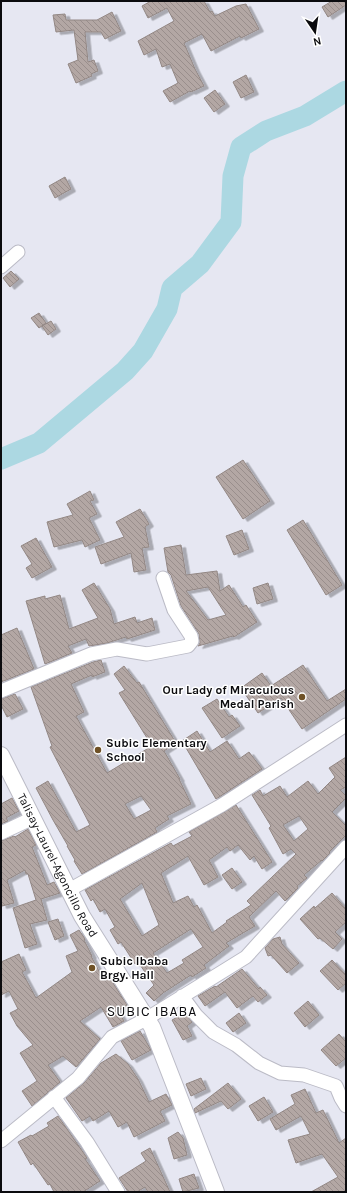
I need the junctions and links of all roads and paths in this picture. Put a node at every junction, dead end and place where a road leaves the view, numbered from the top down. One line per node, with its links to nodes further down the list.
1 (18, 252): 2 (street)
2 (1, 267)
3 (163, 578): 4 (street)
4 (1, 691)
5 (346, 725): 10 (street)
6 (1, 755): 7 (main road, Talisay-Laurel-Agoncillo Road)
7 (33, 818): 8 (street); 10 (main road, Talisay-Laurel-Agoncillo Road)
8 (1, 833)
9 (346, 847): 11 (street)
10 (69, 890): 12 (main road, Talisay-Laurel-Agoncillo Road)
11 (182, 996): 12 (street); 14 (street)
12 (146, 1018): 13 (street); 17 (main road, Talisay-Laurel-Agoncillo Road)
13 (54, 1097): 15 (street); 16 (street)
14 (346, 1106)
15 (1, 1141)
16 (118, 1192)
17 (216, 1192)

